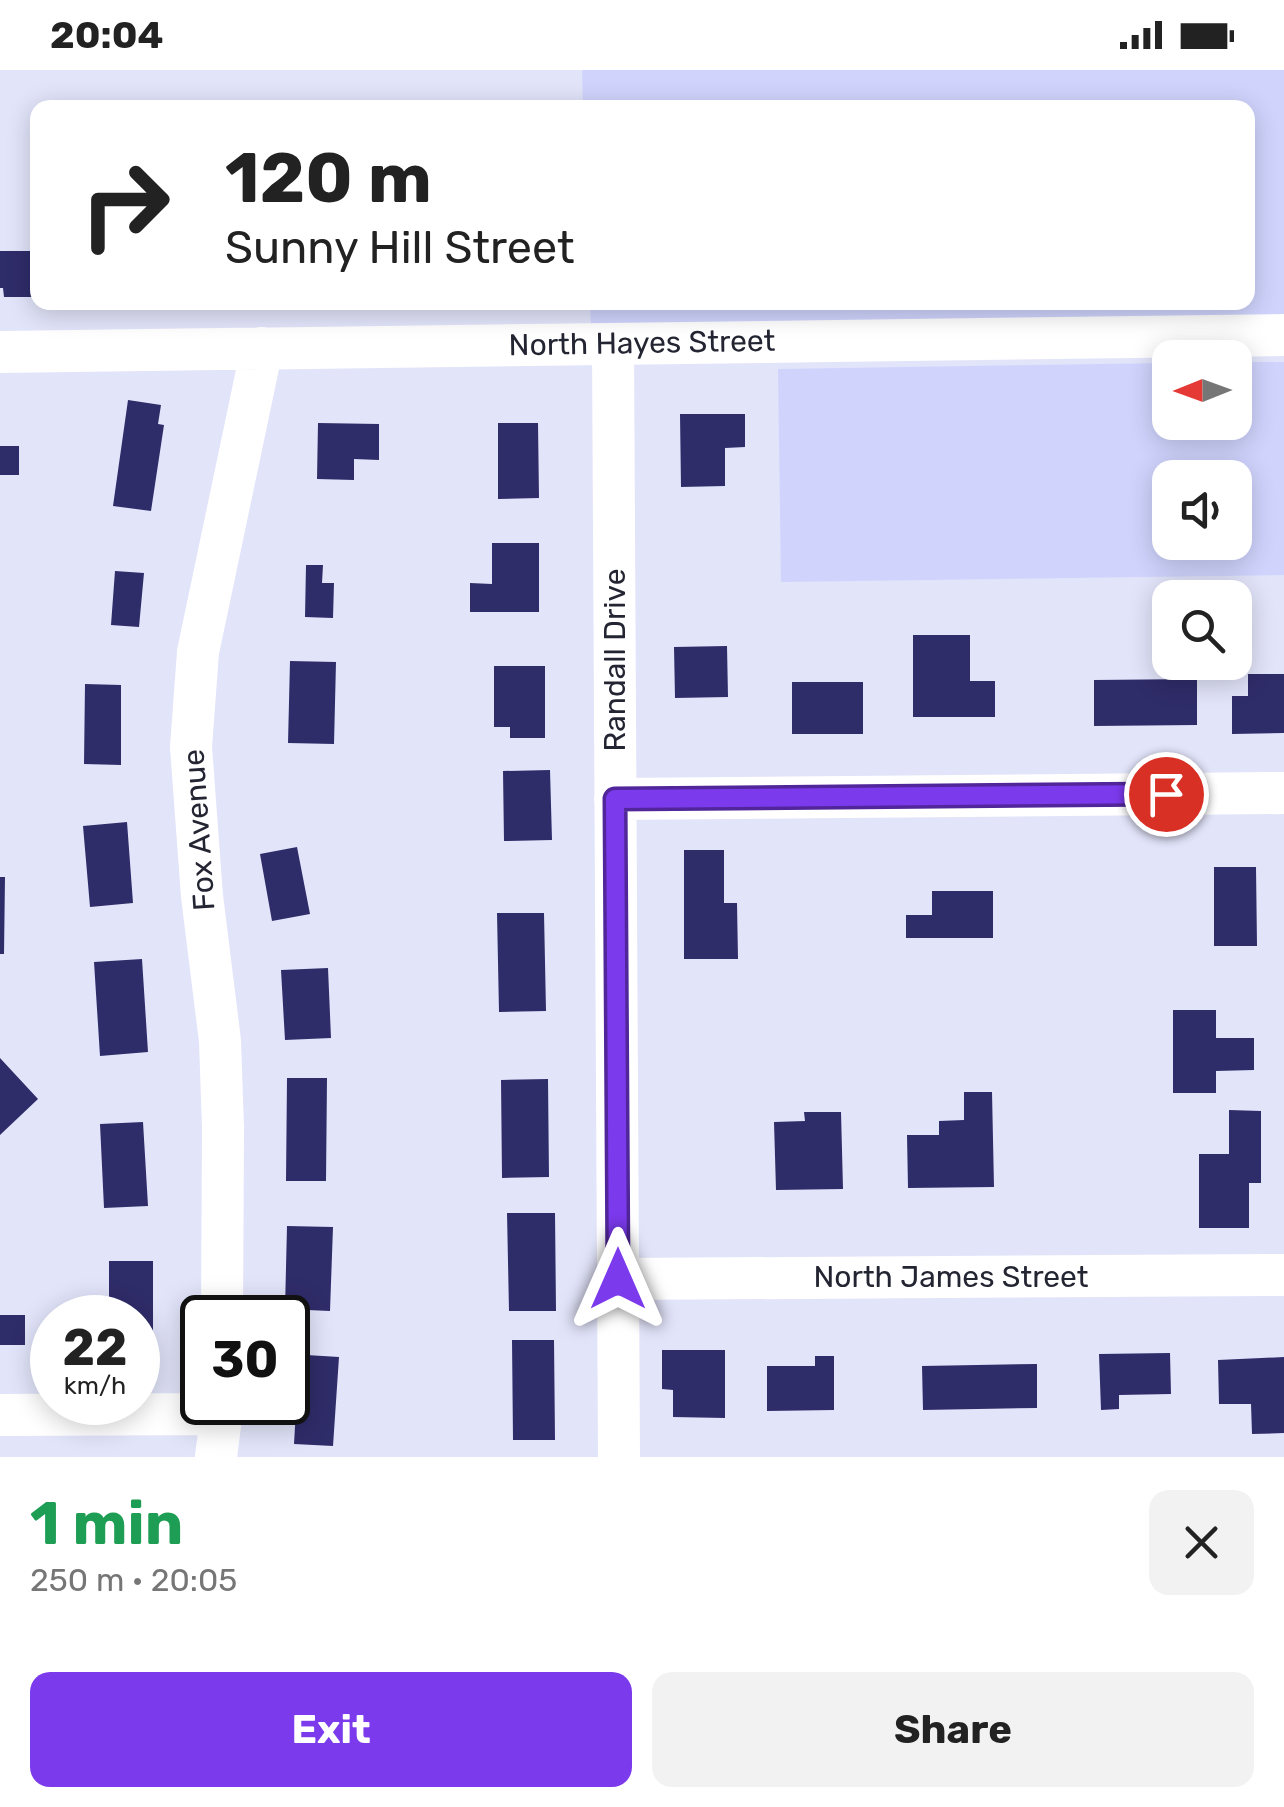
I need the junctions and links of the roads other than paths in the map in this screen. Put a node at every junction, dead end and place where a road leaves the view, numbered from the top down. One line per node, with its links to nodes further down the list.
1 (1284, 335): 2 (street, North Hayes Street)
2 (613, 344): 3 (street, North Hayes Street); 6 (street, Randall Drive)
3 (262, 348): 4 (street, North Hayes Street); 9 (street, Fox Avenue)
4 (0, 352)
5 (1284, 793): 6 (street)
6 (615, 799): 8 (street, Randall Drive)
7 (1284, 1275): 8 (street, North James Street)
8 (618, 1279): 14 (street, Randall Drive)
9 (222, 1295)
10 (180, 1410): 11 (street)
11 (0, 1416)
12 (221, 1425): 13 (street)
13 (216, 1457)
14 (619, 1457)

